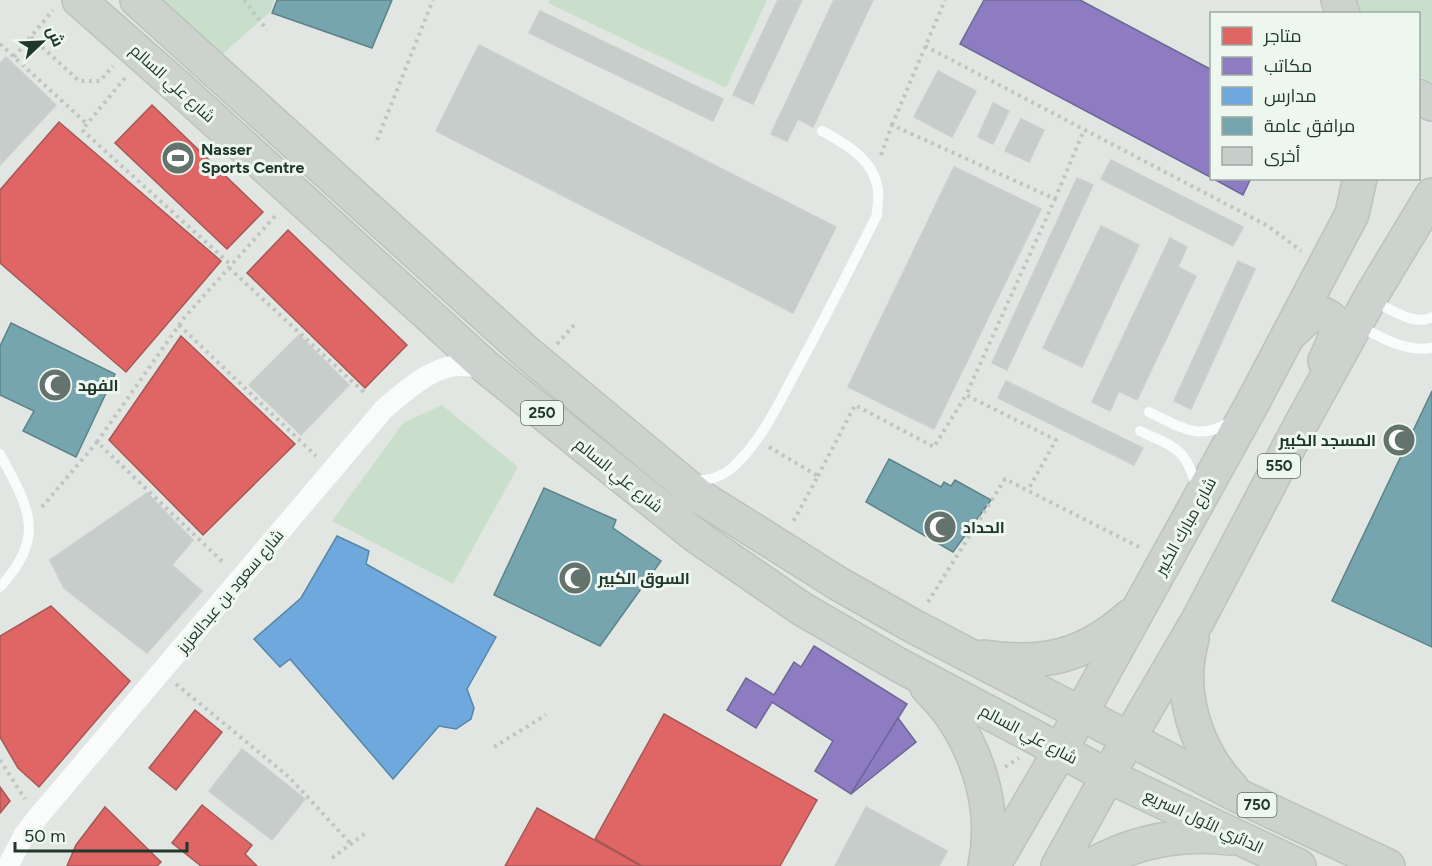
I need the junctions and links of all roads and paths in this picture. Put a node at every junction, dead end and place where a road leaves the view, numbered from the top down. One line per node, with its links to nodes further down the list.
1 (244, 0): 6 (path)
2 (433, 0): 16 (path)
3 (945, 0): 9 (path)
4 (139, 1): 41 (main road, 250)
5 (66, 5): 7 (path); 10 (main road, شارع علي السالم / 250)
6 (267, 30)
7 (31, 37): 10 (path); 11 (path)
8 (0, 44): 11 (path)
9 (925, 46): 13 (path); 15 (path)
10 (137, 51): 12 (path); 19 (main road, شارع علي السالم / 250)
11 (14, 57): 12 (path)
12 (87, 124): 22 (path)
13 (892, 125): 17 (path); 21 (path)
14 (822, 130): 17 (lane)
15 (1084, 130): 21 (path); 23 (path)
16 (377, 140)
17 (873, 175): 36 (lane)
18 (1360, 180): 23 (main road, شارع مبارك الكبير)
19 (295, 194): 22 (path); 29 (main road, شارع علي السالم / 250)
20 (1432, 195): 24 (main road, 550)
21 (1055, 199): 30 (path)
22 (230, 266): 26 (path); 32 (path)
23 (1323, 269): 27 (main road, شارع مبارك الكبير)
24 (1363, 312): 25 (lane); 28 (lane); 34 (main road, 550)
25 (1432, 317)
26 (179, 324): 37 (path); 39 (path)
27 (1287, 338): 31 (main road, شارع مبارك الكبير); 34 (main road)
28 (1432, 348)
29 (487, 368): 32 (street, شارع سعود بن عبدالعزيز); 53 (main road, شارع علي السالم / 250)
30 (966, 395): 40 (path); 42 (path)
31 (1253, 402): 33 (lane); 43 (main road, شارع مبارك الكبير)
32 (384, 409): 39 (street, شارع سعود بن عبدالعزيز)
33 (1149, 412)
34 (1301, 424): 50 (main road, 550)
35 (1140, 431): 43 (lane)
36 (756, 439): 40 (path); 41 (lane)
37 (97, 441): 44 (path); 47 (path)
38 (0, 454): 44 (lane)
39 (332, 471): 47 (street, شارع سعود بن عبدالعزيز)
40 (818, 476): 45 (path)
41 (677, 478): 45 (main road, 250)
42 (1028, 490): 46 (path); 51 (path)
43 (1198, 503): 46 (main road, شارع مبارك الكبير)
44 (30, 522): 48 (lane)
45 (780, 546): 51 (main road, 250)
46 (1166, 560): 49 (main road, شارع مبارك الكبير)
47 (241, 579): 54 (street, شارع سعود بن عبدالعزيز)
48 (0, 587)
49 (1138, 609): 52 (main road); 55 (main road, شارع مبارك الكبير)
50 (1198, 620): 57 (main road, 550); 62 (main road)
51 (913, 626): 52 (main road, 250)
52 (948, 643): 55 (main road, 250)
53 (897, 664): 59 (main road, شارع علي السالم / 250); 69 (main road)
54 (162, 672): 63 (street, شارع سعود بن عبدالعزيز); 66 (path)
55 (1080, 714): 57 (main road, 250); 59 (main road, شارع مبارك الكبير)
56 (546, 715): 58 (path)
57 (1129, 738): 61 (main road, 550); 62 (main road, 750)
58 (494, 747)
59 (1060, 751): 61 (main road, شارع علي السالم / 250); 70 (main road, شارع مبارك الكبير)
60 (0, 760): 63 (path)
61 (1108, 776): 65 (main road, الدائري الأول السريع / 750); 71 (main road, 550)
62 (1239, 796): 74 (main road, 750)
63 (37, 818): 68 (street, شارع سعود بن عبدالعزيز)
64 (367, 832): 66 (path)
65 (1245, 840): 72 (main road); 73 (main road, الدائري الأول السريع / 750)
66 (350, 843): 67 (path)
67 (332, 858)
68 (8, 866)
69 (985, 866)
70 (993, 866)
71 (1058, 866)
72 (1090, 866)
73 (1299, 866)
74 (1388, 866)

